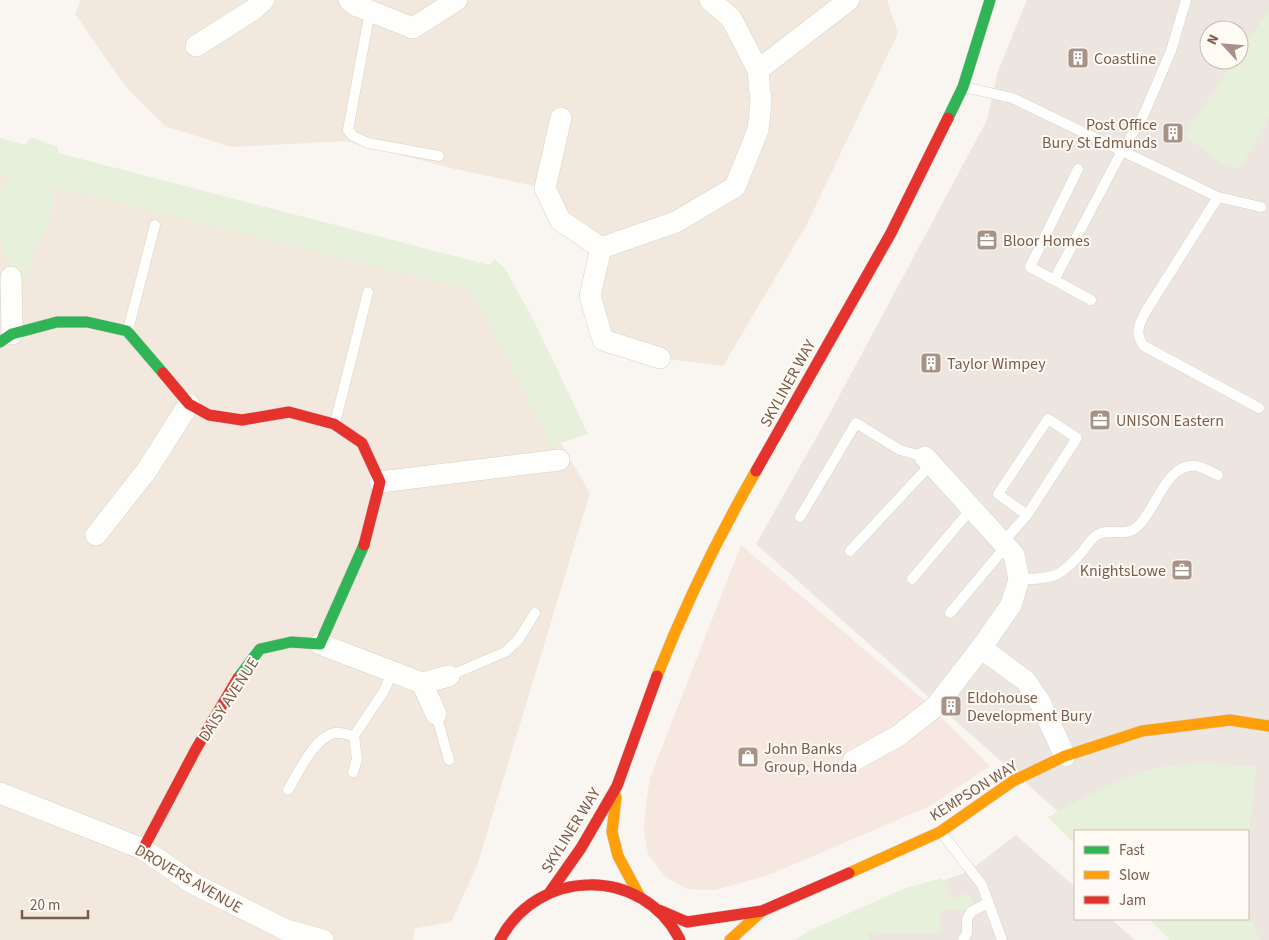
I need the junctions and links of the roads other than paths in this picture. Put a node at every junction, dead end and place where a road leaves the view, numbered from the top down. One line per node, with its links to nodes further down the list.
1 (264, 0): 9 (street)
2 (350, 0): 8 (street)
3 (457, 0): 8 (street)
4 (710, 0): 10 (street)
5 (850, 0): 10 (street)
6 (990, 0): 11 (street, SKYLINER WAY)
7 (1186, 0): 13 (lane)
8 (370, 11): 14 (lane)
9 (196, 46)
10 (758, 70): 19 (street)
11 (963, 87): 13 (lane); 56 (street, SKYLINER WAY)
12 (561, 118): 19 (street)
13 (1122, 151): 16 (lane); 21 (lane)
14 (439, 156)
15 (1078, 169): 21 (lane)
16 (1218, 197): 17 (lane); 28 (lane)
17 (1261, 207)
18 (155, 225): 24 (lane)
19 (601, 248): 26 (street)
20 (11, 277): 25 (street)
21 (1054, 280): 23 (lane)
22 (368, 292): 29 (lane)
23 (1092, 300)
24 (127, 331): 25 (street); 27 (street)
25 (6, 338)
26 (660, 358)
27 (189, 404): 29 (street); 37 (street)
28 (1259, 408)
29 (334, 424): 33 (street)
30 (559, 460): 33 (street)
31 (928, 460): 34 (street); 36 (lane); 39 (lane)
32 (1218, 475): 41 (lane)
33 (380, 482): 44 (street)
34 (972, 508): 38 (street); 40 (lane)
35 (1027, 515): 35 (lane); 38 (lane)
36 (800, 517)
37 (96, 535)
38 (1004, 544): 41 (street); 43 (lane)
39 (850, 551)
40 (912, 579)
41 (1019, 579): 45 (street)
42 (535, 613): 47 (lane)
43 (950, 613)
44 (320, 644): 46 (street); 60 (street, DAISY AVENUE)
45 (981, 648): 52 (street); 54 (street)
46 (393, 671): 48 (street); 51 (lane)
47 (449, 676): 48 (street)
48 (422, 683): 49 (street)
49 (436, 714): 53 (lane)
50 (1269, 726): 52 (street, KEMPSON WAY)
51 (354, 736): 55 (lane); 57 (lane)
52 (1065, 756): 59 (street, KEMPSON WAY)
53 (450, 760)
54 (853, 761)
55 (353, 772)
56 (617, 786): 61 (street, SKYLINER WAY); 62 (street, SKYLINER WAY)
57 (288, 790)
58 (0, 794): 60 (street, DROVERS AVENUE)
59 (940, 832): 63 (lane); 65 (street, KEMPSON WAY)
60 (143, 849): 66 (street, DROVERS AVENUE)
61 (550, 892): 62 (street); 67 (street)
62 (640, 897): 64 (street)
63 (988, 903): 71 (lane); 72 (lane)
64 (659, 910): 65 (street, KEMPSON WAY); 69 (street)
65 (762, 911): 70 (street, KEMPSON WAY)
66 (283, 935): 68 (street, DROVERS AVENUE)
67 (499, 939)
68 (323, 940)
69 (680, 940)
70 (730, 940)
71 (963, 940)
72 (1002, 940)

